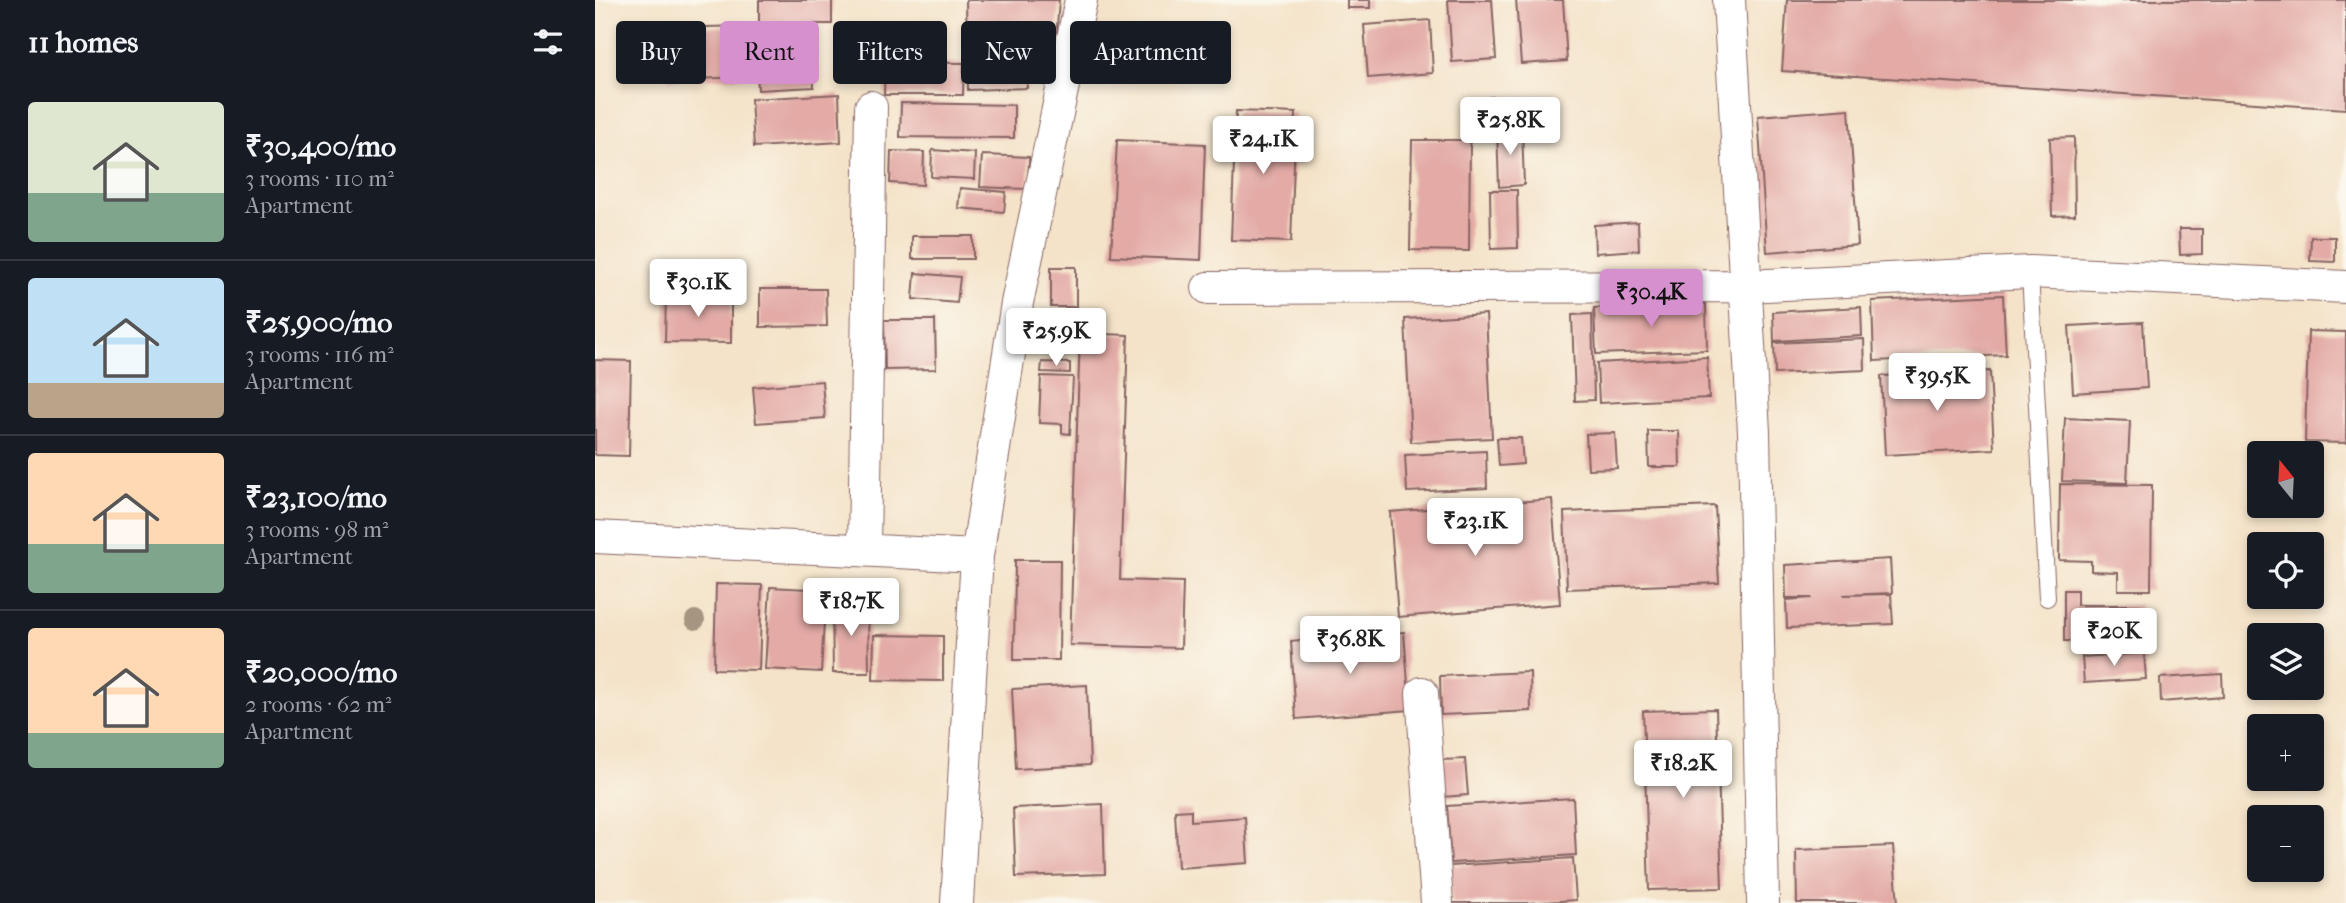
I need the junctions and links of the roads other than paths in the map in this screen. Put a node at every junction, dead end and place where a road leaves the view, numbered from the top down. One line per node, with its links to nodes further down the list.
1 (1081, 0): 10 (street)
2 (1729, 0): 5 (street)
3 (871, 107): 9 (street)
4 (2031, 272): 5 (street); 6 (street); 11 (lane)
5 (1746, 286): 7 (street); 15 (street)
6 (2346, 287)
7 (1208, 288)
8 (595, 537): 9 (street)
9 (864, 550): 10 (street)
10 (977, 556): 13 (street)
11 (2047, 598)
12 (1422, 693): 14 (street)
13 (957, 903)
14 (1437, 903)
15 (1763, 903)

